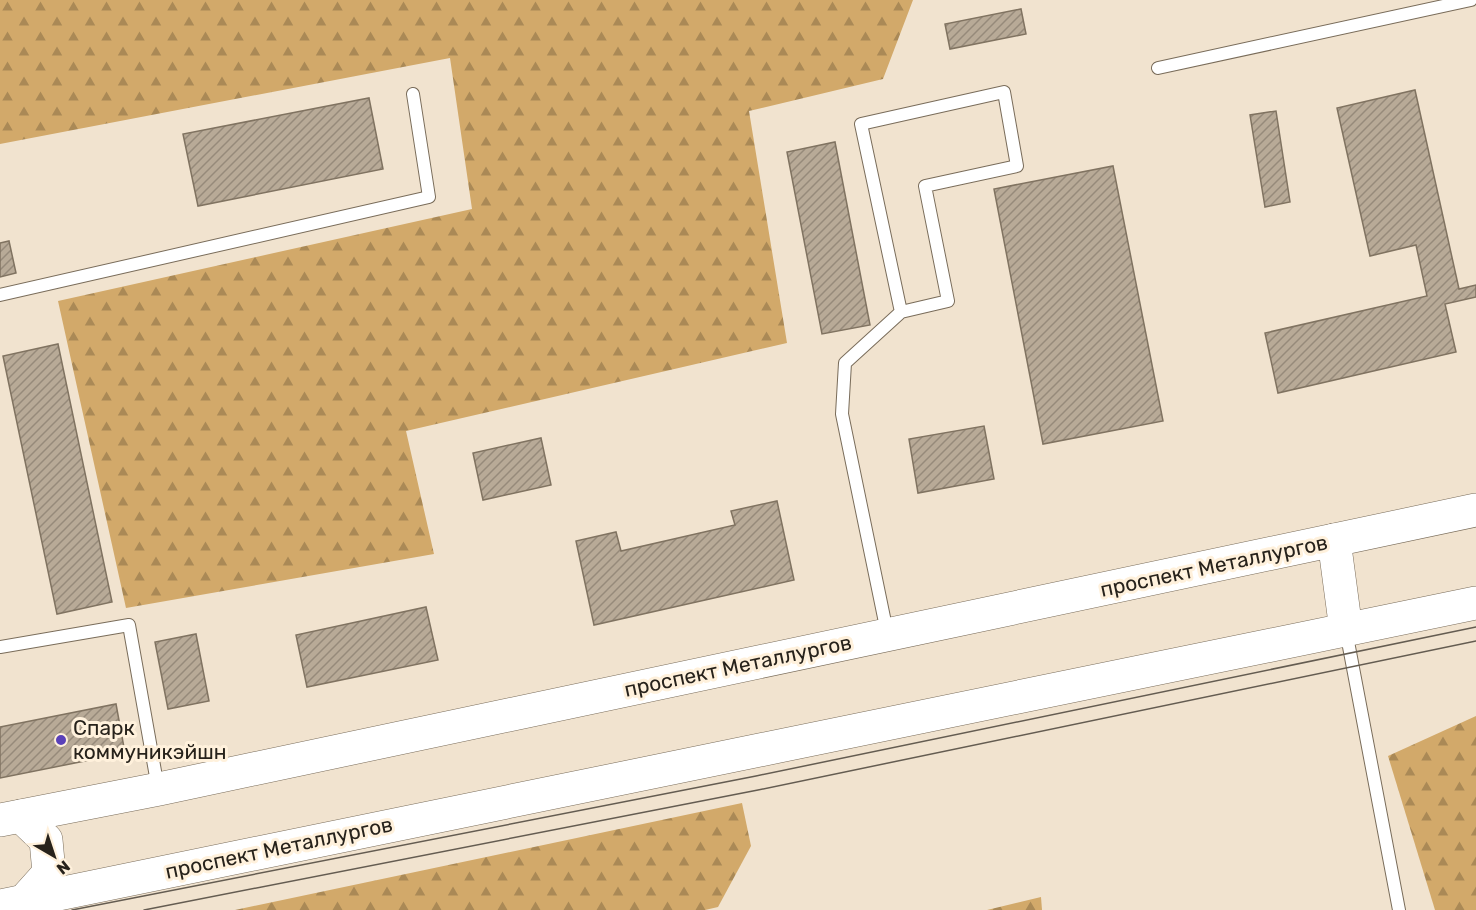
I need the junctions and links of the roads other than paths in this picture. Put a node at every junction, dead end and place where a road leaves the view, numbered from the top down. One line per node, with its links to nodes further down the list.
1 (1471, 0): 2 (lane)
2 (1158, 68)
3 (413, 94): 4 (lane)
4 (0, 295)
5 (901, 312): 5 (lane); 10 (lane)
6 (1476, 510): 7 (street, проспект Металлургов)
7 (1334, 540): 9 (street); 10 (street, проспект Металлургов)
8 (1476, 603): 9 (street, проспект Металлургов)
9 (1346, 630): 14 (street, проспект Металлургов); 16 (lane)
10 (887, 634): 12 (street, проспект Металлургов)
11 (0, 647): 12 (lane)
12 (159, 789): 13 (street, проспект Металлургов)
13 (10, 818): 15 (street)
14 (63, 901): 15 (street, проспект Металлургов)
15 (11, 904)
16 (1399, 910)

